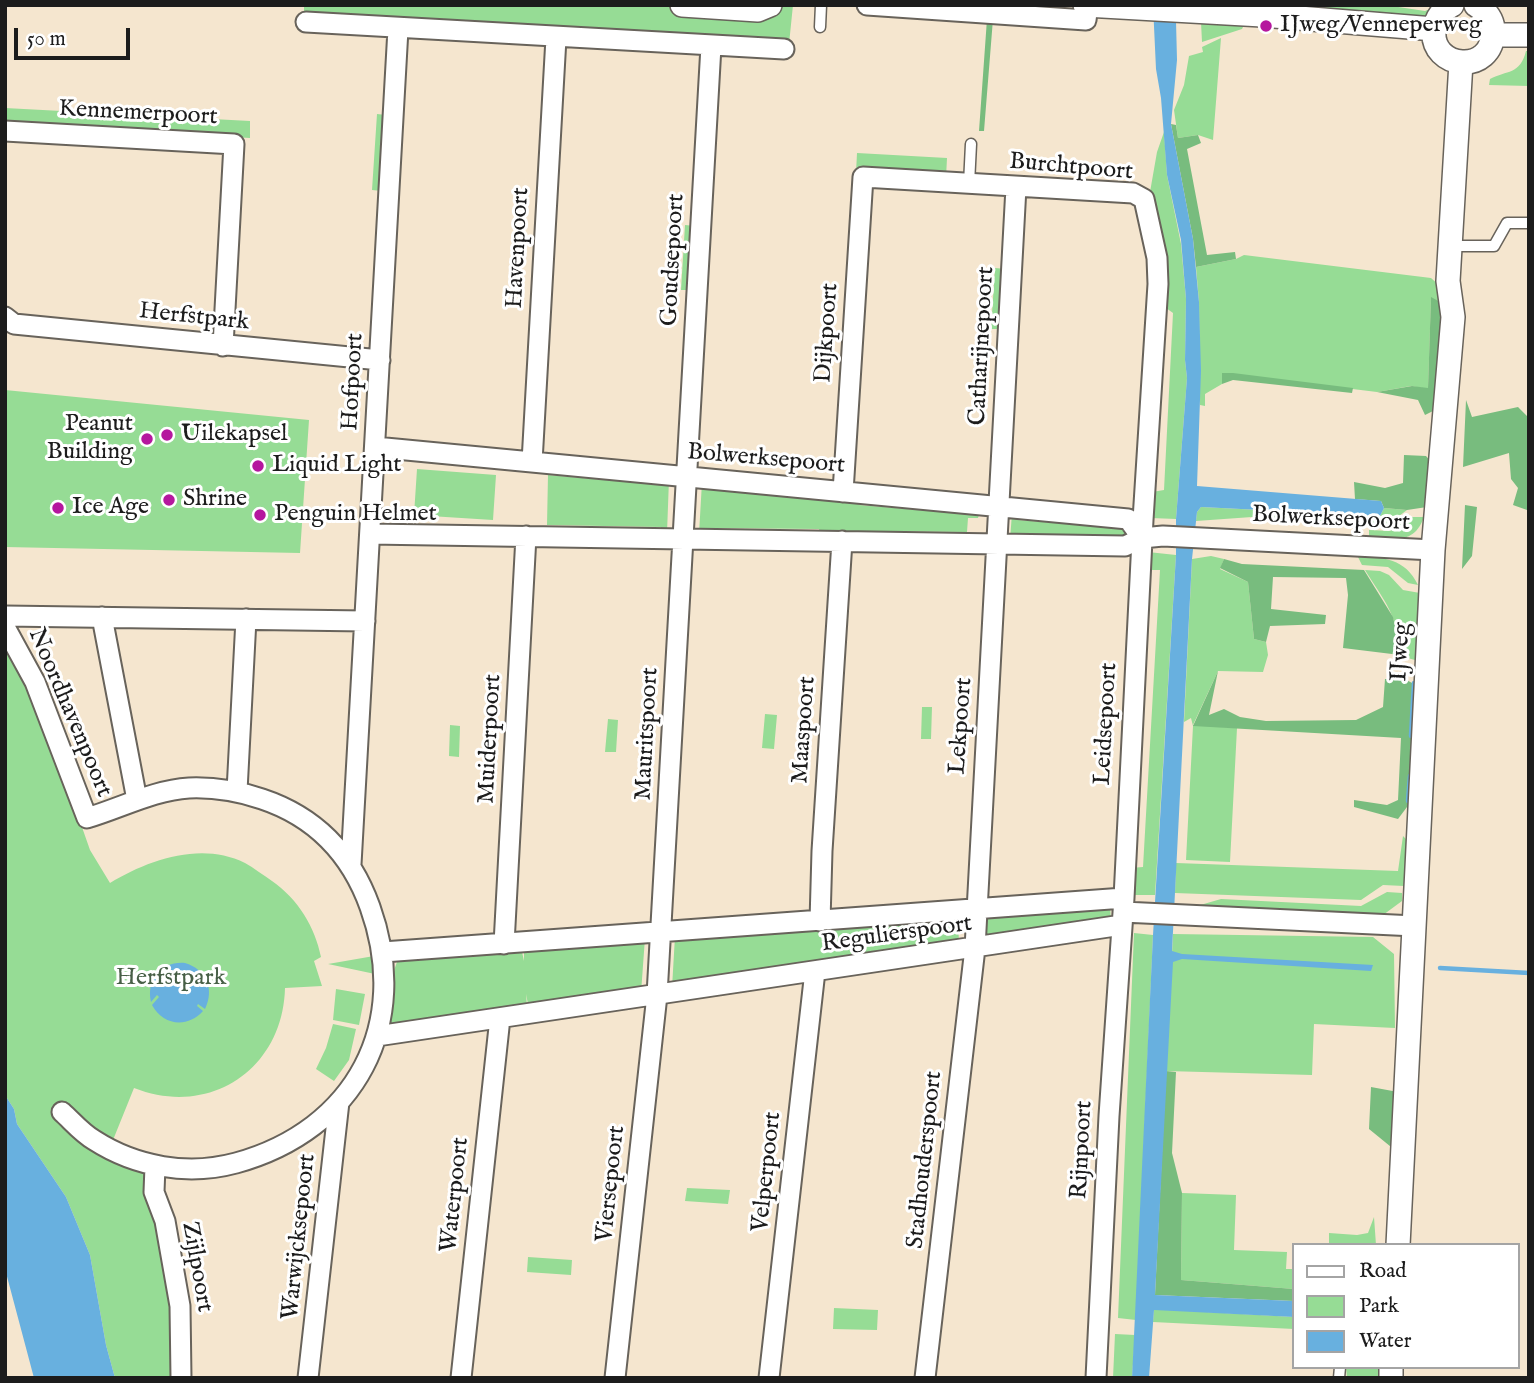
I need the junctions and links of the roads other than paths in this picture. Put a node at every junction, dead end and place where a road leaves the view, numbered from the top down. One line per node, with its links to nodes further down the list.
1 (682, 5): 2 (street)
2 (770, 5)
3 (821, 5): 9 (lane)
4 (867, 5): 5 (street)
5 (1087, 5): 11 (street)
6 (1452, 5): 11 (street)
7 (1476, 5): 12 (street)
8 (306, 22): 10 (street)
9 (820, 27)
10 (398, 29): 14 (street); 27 (street, Hofpoort)
11 (1434, 29): 17 (street)
12 (1493, 35): 13 (street); 17 (street)
13 (1529, 35)
14 (556, 38): 15 (street); 29 (street, Havenpoort)
15 (711, 46): 16 (street); 30 (street, Goudsepoort)
16 (784, 50)
17 (1461, 62): 24 (street, IJweg)
18 (5, 131): 26 (street, Kennemerpoort)
19 (971, 144): 21 (lane)
20 (863, 177): 21 (street, Burchtpoort); 31 (street, Dijkpoort)
21 (968, 184): 22 (street, Burchtpoort)
22 (1016, 187): 32 (street, Catharijnepoort); 35 (street, Burchtpoort)
23 (1529, 223): 24 (lane)
24 (1450, 246): 39 (street, IJweg)
25 (5, 317): 26 (street, Herfstpark)
26 (223, 346): 27 (street, Herfstpark)
27 (380, 359): 28 (street, Hofpoort)
28 (375, 447): 29 (street, Bolwerksepoort); 33 (street, Hofpoort)
29 (532, 462): 30 (street, Bolwerksepoort)
30 (687, 477): 31 (street, Bolwerksepoort); 36 (street, Goudsepoort)
31 (842, 492): 32 (street, Bolwerksepoort)
32 (999, 507): 35 (street, Bolwerksepoort); 38 (street, Catharijnepoort)
33 (370, 534): 34 (street, Bolwerksepoort); 43 (street, Hofpoort)
34 (526, 536): 36 (street, Bolwerksepoort); 53 (street, Muiderpoort)
35 (1142, 538): 38 (street, Bolwerksepoort); 39 (street, Bolwerksepoort); 49 (street, Leidsepoort)
36 (683, 539): 37 (street, Bolwerksepoort); 52 (street, Mauritspoort)
37 (842, 541): 38 (street, Bolwerksepoort); 50 (street, Maaspoort)
38 (996, 545): 48 (street, Lekpoort)
39 (1433, 550): 51 (street, IJweg)
40 (5, 616): 41 (street, Noordhavenpoort)
41 (102, 617): 42 (street, Noordhavenpoort); 46 (street, Noordhavenpoort)
42 (246, 619): 43 (street, Noordhavenpoort); 45 (street)
43 (365, 621): 47 (street, Hofpoort)
44 (5, 627): 46 (street, Noordhavenpoort)
45 (237, 792): 46 (street); 47 (street)
46 (137, 800)
47 (351, 864): 55 (street)
48 (975, 909): 49 (street, Regulierspoort); 50 (street, Regulierspoort); 54 (street, Lekpoort)
49 (1127, 912): 51 (street, Regulierspoort); 54 (street, Regulierspoort); 70 (street, Rijnpoort)
50 (820, 921): 52 (street, Regulierspoort)
51 (1415, 926): 63 (street, IJweg)
52 (661, 933): 53 (street, Regulierspoort); 57 (street, Mauritspoort)
53 (504, 944): 55 (street, Regulierspoort)
54 (975, 948): 56 (street, Regulierspoort); 69 (street, Stadhouderspoort)
55 (383, 952): 59 (street)
56 (815, 971): 57 (street, Regulierspoort); 68 (street, Velperpoort)
57 (657, 995): 58 (street, Regulierspoort); 67 (street, Viersepoort)
58 (500, 1018): 59 (street, Regulierspoort); 66 (street, Waterpoort)
59 (377, 1037): 60 (street)
60 (339, 1102): 62 (street); 65 (street, Warwijcksepoort)
61 (62, 1112): 62 (street)
62 (155, 1166): 64 (street, Zijlpoort)
63 (1398, 1243)
64 (181, 1378)
65 (309, 1378)
66 (461, 1378)
67 (615, 1378)
68 (769, 1378)
69 (925, 1378)
70 (1096, 1378)

